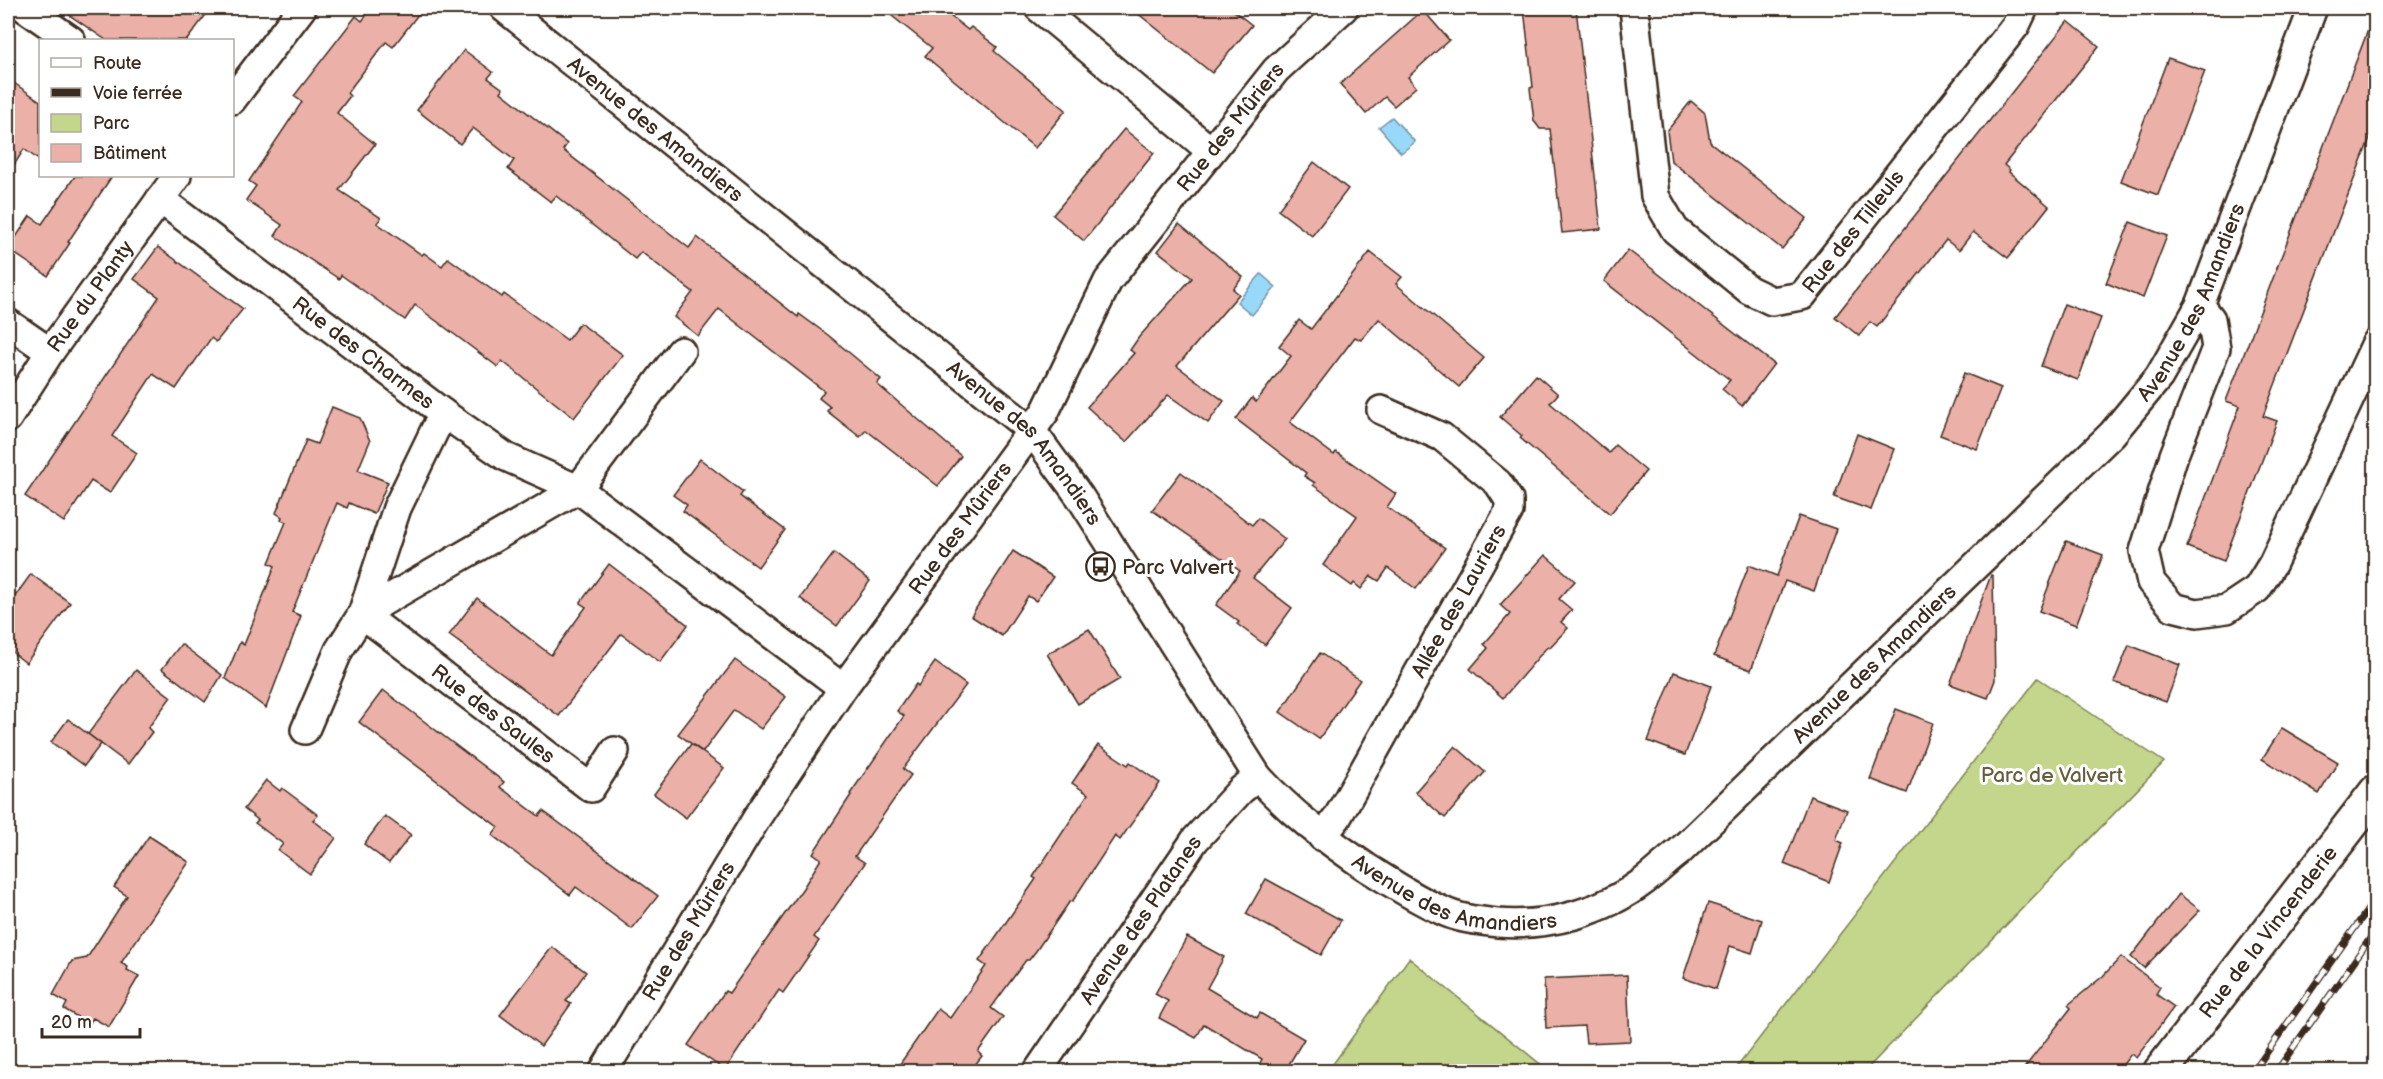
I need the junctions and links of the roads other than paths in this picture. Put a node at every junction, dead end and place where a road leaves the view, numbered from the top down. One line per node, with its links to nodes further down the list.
1 (25, 8): 9 (street)
2 (302, 8): 10 (street)
3 (504, 8): 22 (street, Avenue des Amandiers)
4 (1039, 8): 11 (street)
5 (1344, 8): 11 (street, Rue des Mûriers)
6 (1634, 8): 7 (street, Rue des Tilleuls)
7 (2024, 8)
8 (2313, 8): 14 (street, Avenue des Amandiers)
9 (70, 39)
10 (234, 97)
11 (1211, 151): 22 (street, Rue des Mûriers)
12 (176, 177): 13 (street, Rue du Planty)
13 (160, 199): 18 (street, Rue du Planty); 20 (street, Rue des Charmes)
14 (2200, 305): 16 (street); 30 (street, Avenue des Amandiers)
15 (8, 323): 18 (street)
16 (2376, 344)
17 (681, 351): 23 (street)
18 (50, 352): 21 (street, Rue du Planty)
19 (1381, 410): 30 (street, Allée des Lauriers)
20 (443, 413): 23 (street, Rue des Charmes); 24 (street)
21 (8, 418)
22 (1032, 431): 25 (street, Rue des Mûriers); 28 (street, Avenue des Amandiers)
23 (578, 489): 24 (street); 25 (street, Rue des Charmes)
24 (362, 614): 26 (street); 27 (street, Rue des Saules)
25 (843, 688): 31 (street, Rue des Mûriers)
26 (305, 730)
27 (615, 751)
28 (1258, 777): 30 (street, Avenue des Amandiers); 32 (street, Avenue des Platanes)
29 (2376, 792): 33 (main road, Rue de la Vincenderie)
30 (1322, 837)
31 (603, 1071)
32 (1037, 1071)
33 (2160, 1071)

